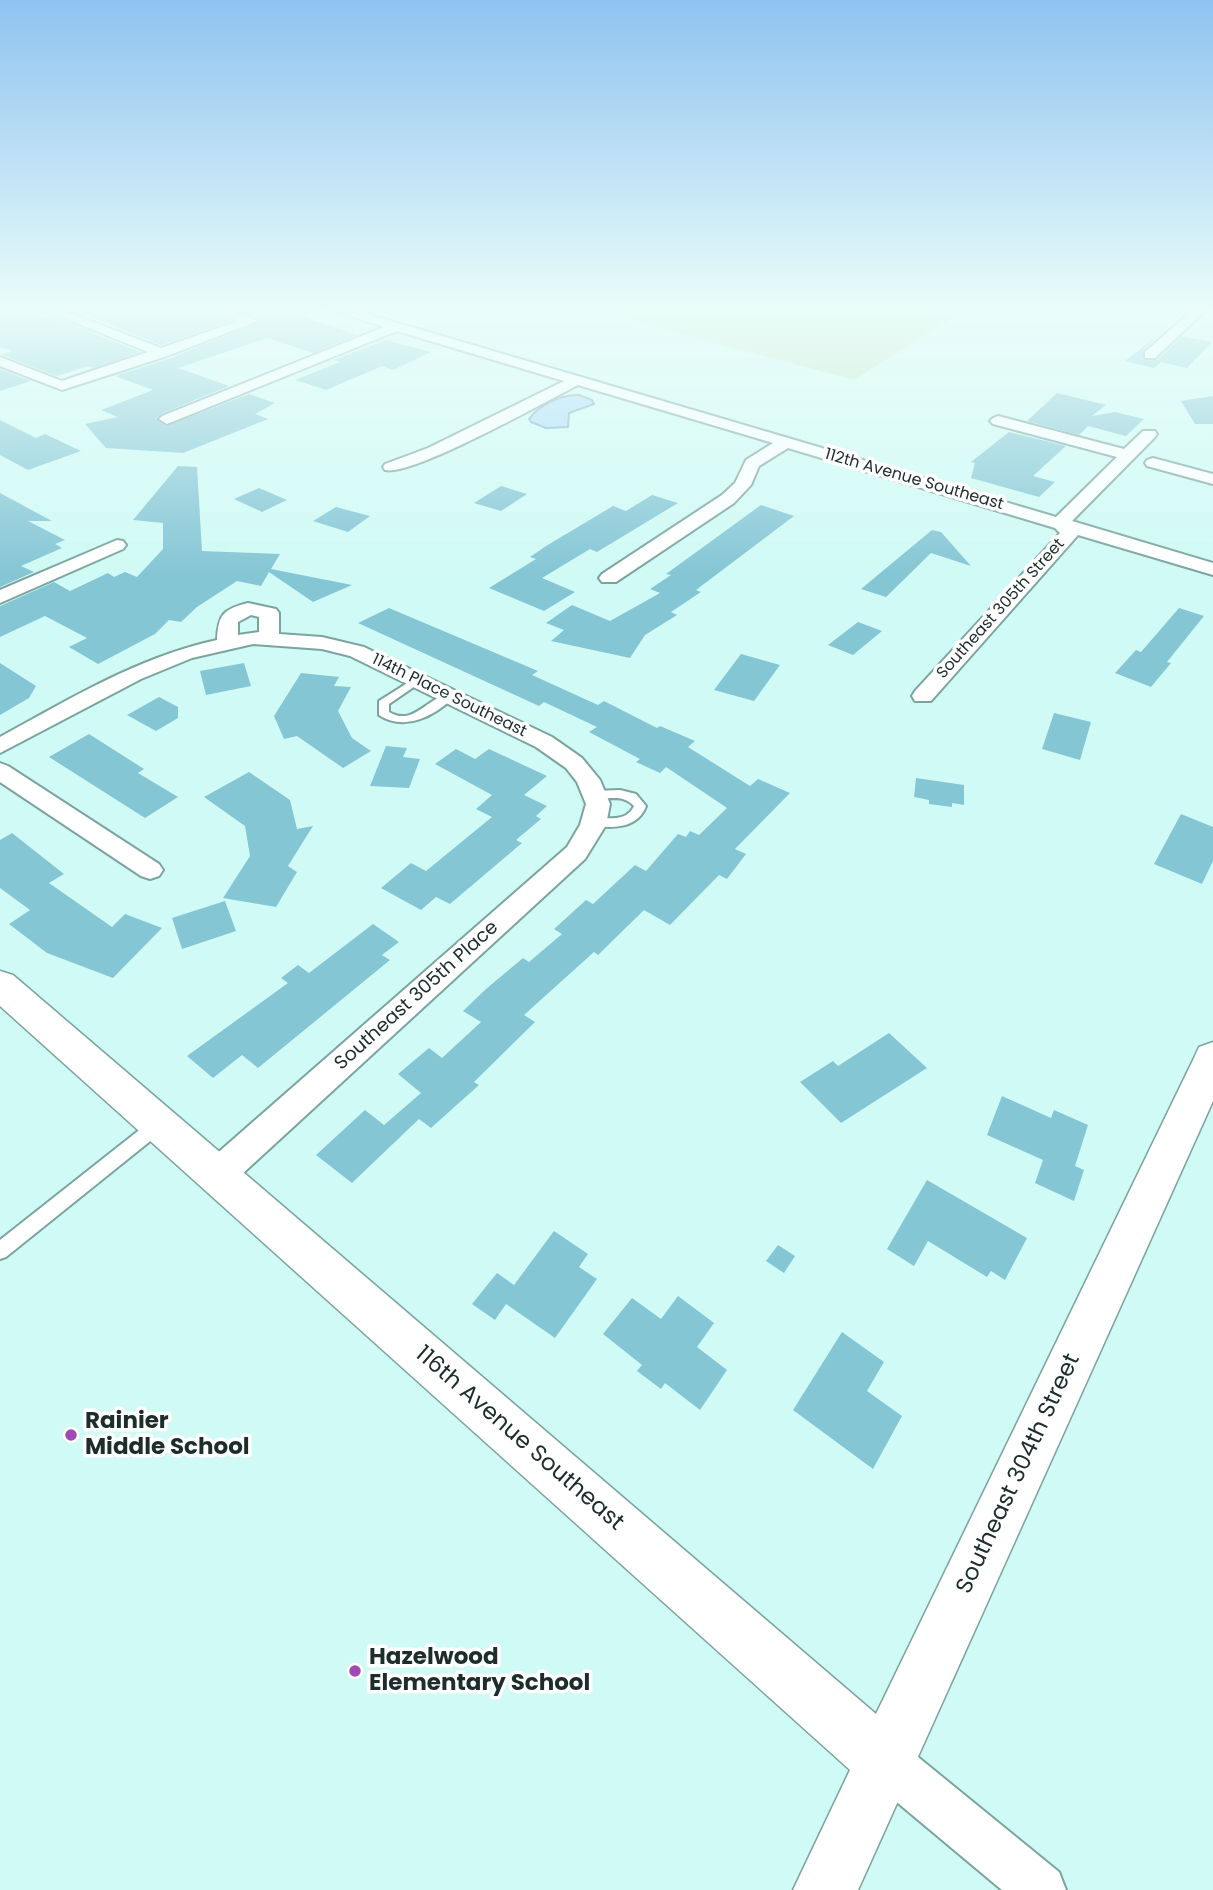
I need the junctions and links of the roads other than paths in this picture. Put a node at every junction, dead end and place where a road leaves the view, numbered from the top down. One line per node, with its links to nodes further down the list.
1 (224, 396): 4 (street)
2 (545, 396): 10 (street)
3 (631, 396): 7 (street, 112th Avenue Southeast)
4 (167, 419)
5 (998, 421): 8 (street)
6 (1149, 434): 8 (street, Southeast 305th Street)
7 (785, 443): 12 (street, 112th Avenue Southeast); 15 (street)
8 (1128, 456): 12 (street, Southeast 305th Street)
9 (1153, 463): 11 (street)
10 (391, 467)
11 (1213, 479)
12 (1060, 523): 14 (street, 112th Avenue Southeast); 21 (street, Southeast 305th Street)
13 (117, 545): 16 (street)
14 (1213, 569)
15 (609, 578)
16 (0, 597)
17 (261, 639): 18 (street, 114th Place Southeast); 18 (street); 19 (street, 114th Place Southeast)
18 (227, 642): 22 (street, 114th Place Southeast)
19 (417, 680): 20 (street, 114th Place Southeast); 20 (lane)
20 (450, 696): 24 (street, 114th Place Southeast)
21 (923, 696)
22 (0, 746)
23 (0, 771): 25 (street)
24 (595, 807): 29 (street, Southeast 305th Place)
25 (150, 870)
26 (0, 985): 28 (street, 116th Avenue Southeast)
27 (1211, 1067): 31 (street, Southeast 304th Street)
28 (159, 1124): 29 (street, 116th Avenue Southeast); 30 (lane)
29 (217, 1175): 31 (street, 116th Avenue Southeast)
30 (0, 1251)
31 (886, 1761): 32 (street, Southeast 304th Street); 33 (street, 116th Avenue Southeast)
32 (825, 1890)
33 (1041, 1890)

